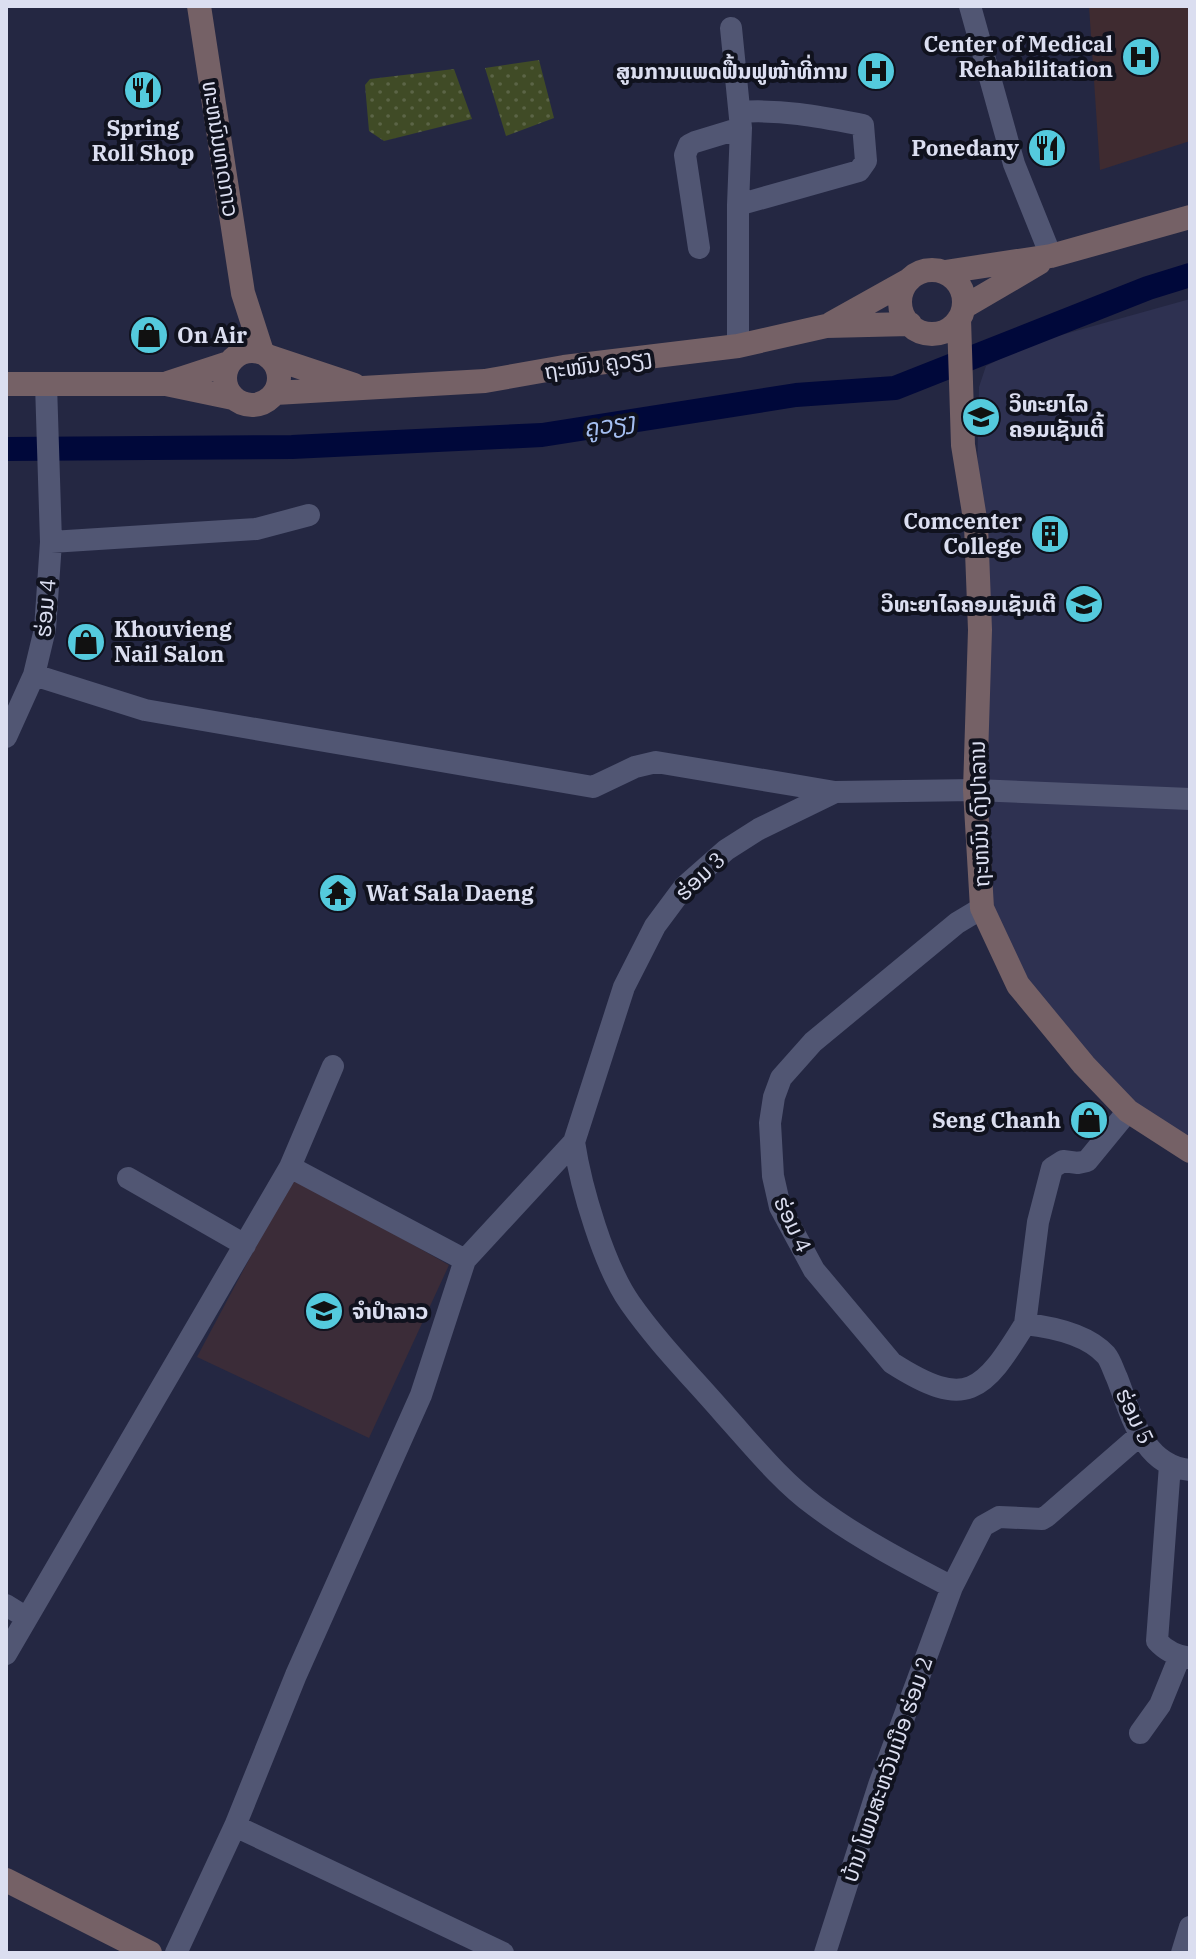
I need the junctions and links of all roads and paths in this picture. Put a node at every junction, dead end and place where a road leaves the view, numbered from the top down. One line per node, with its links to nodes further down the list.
1 (199, 6): 11 (street, ທະຫນົນທາດກາວ)
2 (970, 6): 8 (street)
3 (731, 28): 4 (street)
4 (740, 120): 5 (street); 5 (street); 7 (street)
5 (738, 205): 14 (street)
6 (1190, 217): 8 (street, ຖະໜົນ ຄູວຽງ)
7 (699, 248)
8 (1051, 256): 9 (street, ຖະໜົນ ຄູວຽງ); 13 (street, ຖະໜົນ ຄູວຽງ)
9 (945, 272): 10 (street); 13 (street)
10 (909, 280): 12 (street, ຖະໜົນ ຄູວຽງ); 13 (street)
11 (243, 293): 15 (street); 16 (street)
12 (826, 326): 13 (street, ຖະໜົນ ຄູວຽງ); 14 (street, ຖະໜົນ ຄູວຽງ)
13 (942, 328): 27 (street, ຖະຫນົນ ດົງປາລານ)
14 (738, 346): 19 (street, ຖະໜົນ ຄູວຽງ)
15 (266, 354): 16 (street); 19 (street, ຖະໜົນ ຄູວຽງ); 20 (street)
16 (232, 359): 18 (street); 22 (street)
17 (6, 384): 21 (street)
18 (166, 384): 21 (street); 22 (street)
19 (368, 389): 20 (street, ຖະໜົນ ຄູວຽງ)
20 (275, 393): 22 (street)
21 (46, 394): 24 (street, ຮ່ອມ 4)
22 (233, 398)
23 (309, 515): 24 (street)
24 (51, 542): 25 (street, ຮ່ອມ 4)
25 (34, 675): 26 (street, ຮ່ອມ 4); 28 (street)
26 (6, 737)
27 (975, 790): 28 (street, ຮ່ອມ 3); 29 (street, ຮ່ອມ 3); 30 (street, ຖະຫນົນ ດົງປາລານ)
28 (835, 792): 33 (street, ຮ່ອມ 3)
29 (1190, 799)
30 (982, 908): 32 (street, ຖະຫນົນ ດົງປາລານ); 39 (street, ຮ່ອມ 4)
31 (333, 1066): 35 (street)
32 (1128, 1111): 34 (street, ຖະຫນົນ ດົງປາລານ); 39 (street)
33 (574, 1142): 38 (street); 42 (street)
34 (1190, 1151)
35 (290, 1167): 37 (street); 38 (street)
36 (128, 1178): 37 (street)
37 (245, 1245): 44 (street)
38 (465, 1260): 48 (street)
39 (1025, 1324): 40 (street, ຮ່ອມ 5)
40 (1140, 1435): 41 (street, ຮ່ອມ 5); 42 (street, ບ້ານ ໂພນສະຫວັນເນືອ ຮ່ອມ 2)
41 (1180, 1468): 46 (street)
42 (952, 1587): 54 (street, ບ້ານ ໂພນສະຫວັນເນືອ ຮ່ອມ 2)
43 (6, 1605): 44 (street)
44 (27, 1618): 45 (street)
45 (6, 1654)
46 (1185, 1657): 47 (street)
47 (1140, 1733)
48 (235, 1826): 52 (street); 53 (street)
49 (6, 1880): 51 (street)
50 (1190, 1927): 55 (street)
51 (150, 1953)
52 (176, 1953)
53 (503, 1953)
54 (825, 1953)
55 (1182, 1953)

